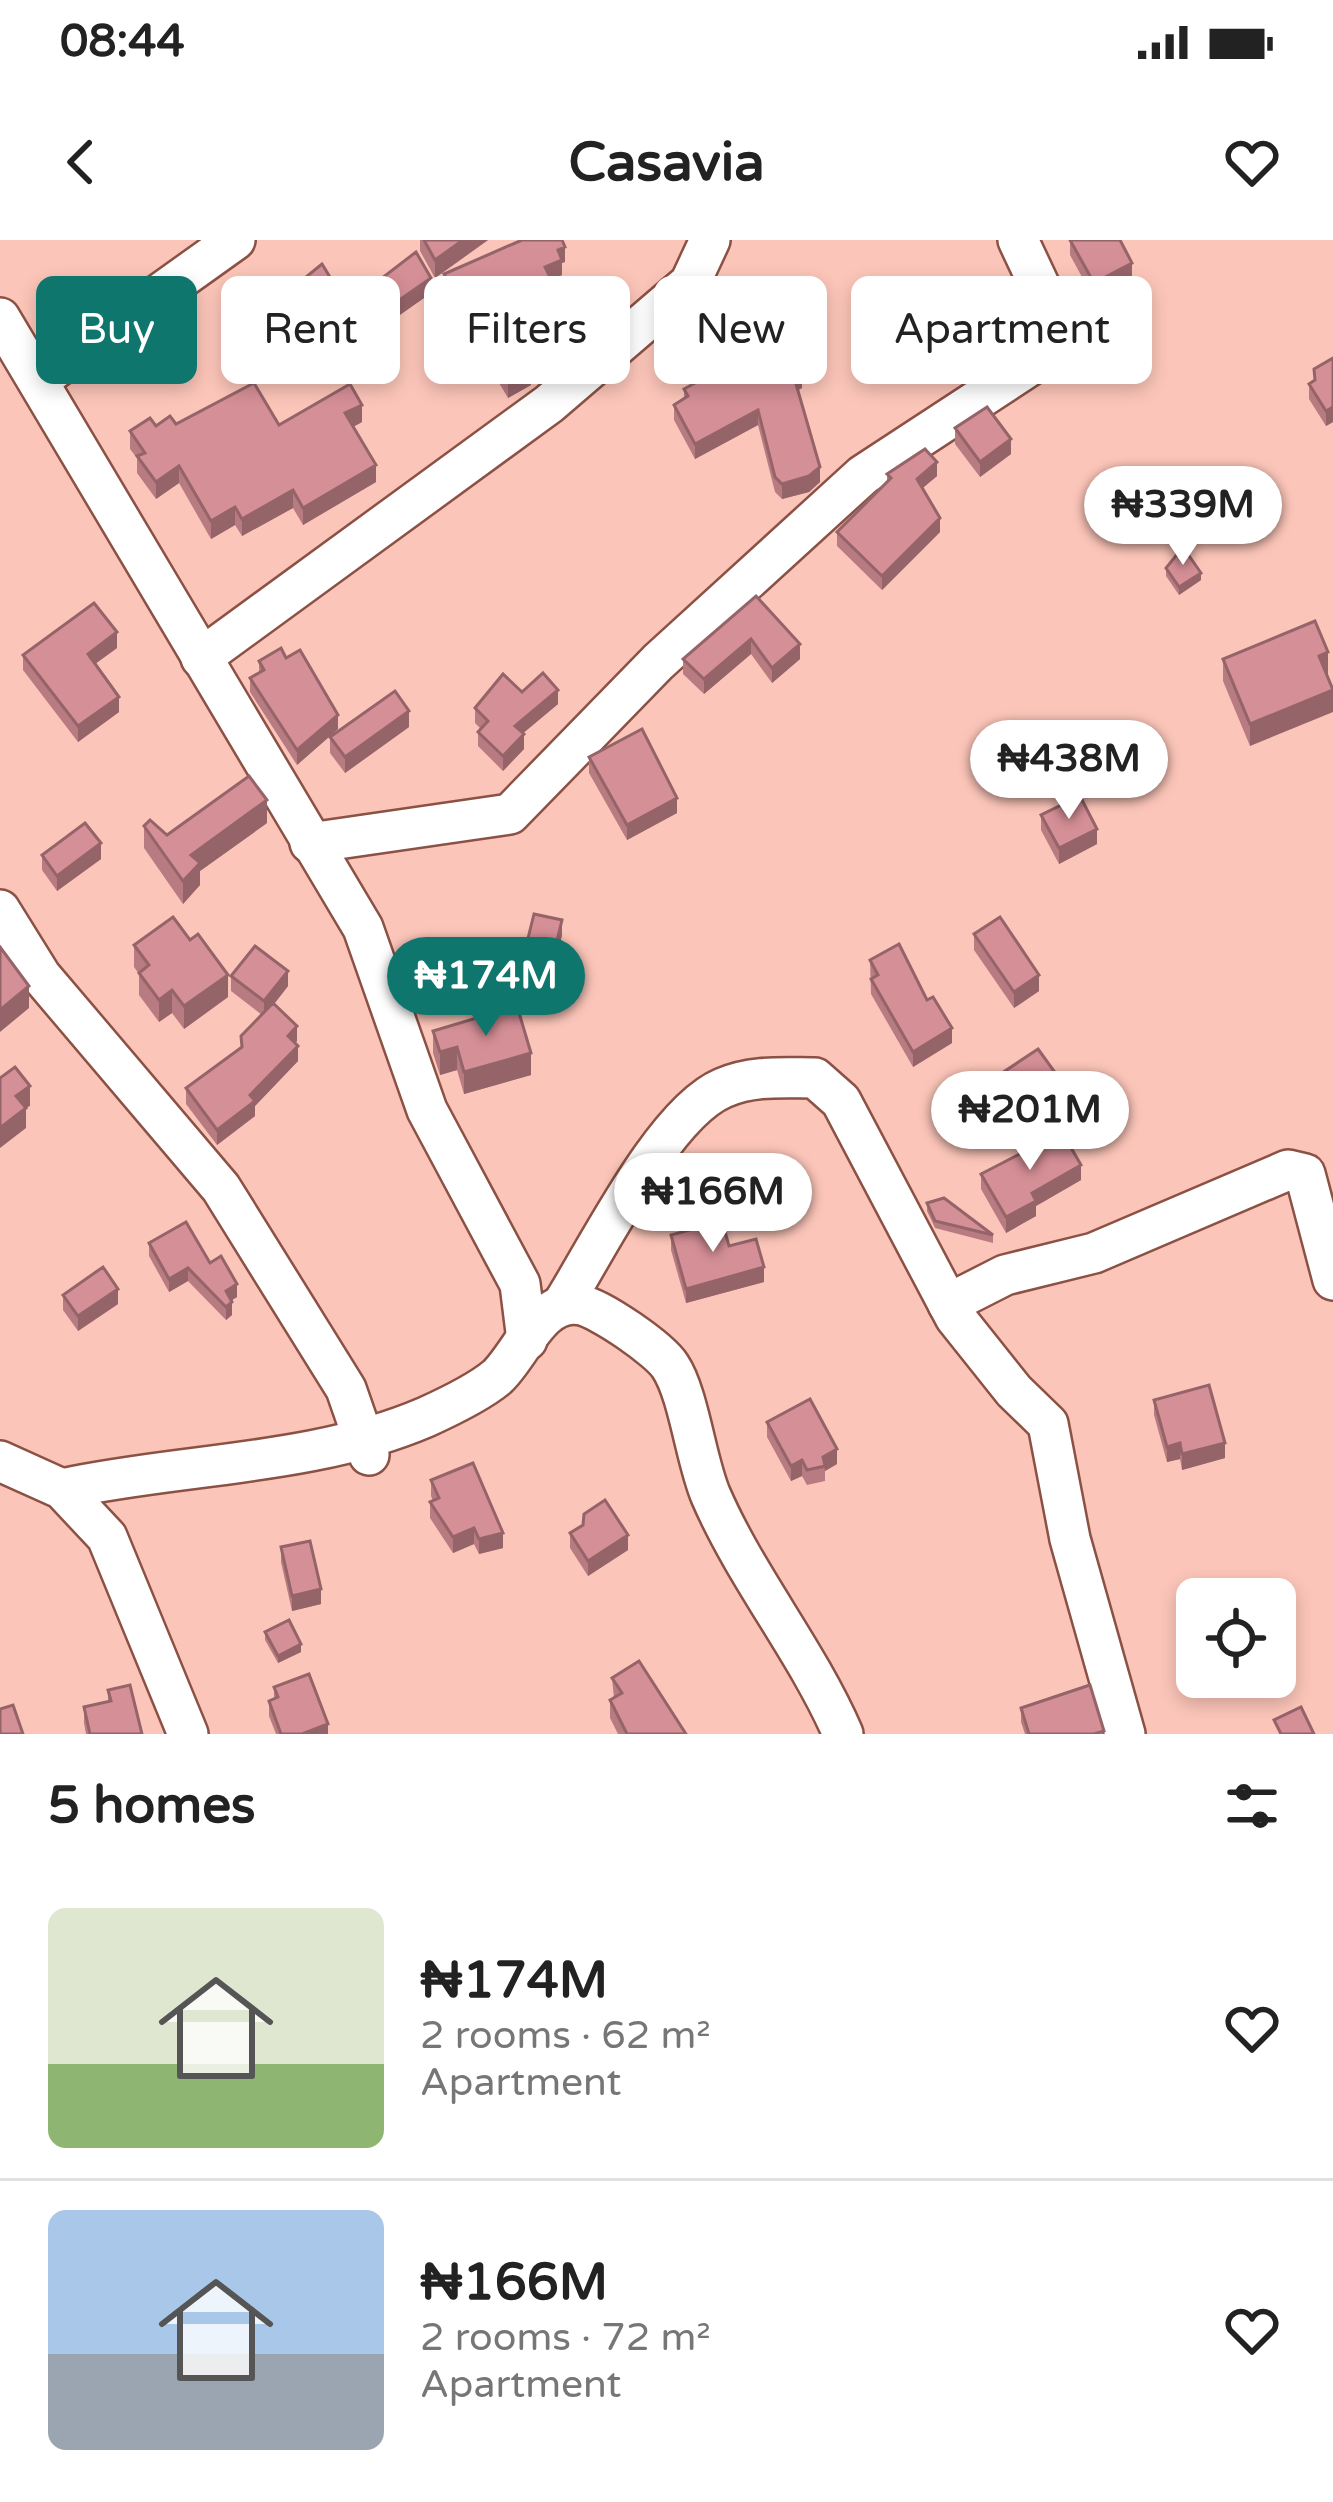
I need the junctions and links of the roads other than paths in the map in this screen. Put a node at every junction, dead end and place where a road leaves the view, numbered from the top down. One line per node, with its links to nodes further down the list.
1 (235, 240): 4 (street)
2 (710, 240): 8 (street)
3 (1018, 240): 9 (street)
4 (184, 276)
5 (0, 319): 6 (street)
6 (36, 377)
7 (40, 384): 8 (street)
8 (202, 658): 9 (street)
9 (310, 843): 14 (street)
10 (0, 910): 15 (street)
11 (1333, 1280): 12 (street)
12 (948, 1304): 13 (street); 20 (street)
13 (562, 1305): 14 (street); 19 (street)
14 (527, 1340): 15 (street)
15 (365, 1445): 17 (street)
16 (0, 1461): 17 (street)
17 (62, 1489): 18 (street)
18 (188, 1734)
19 (843, 1734)
20 (1125, 1734)

